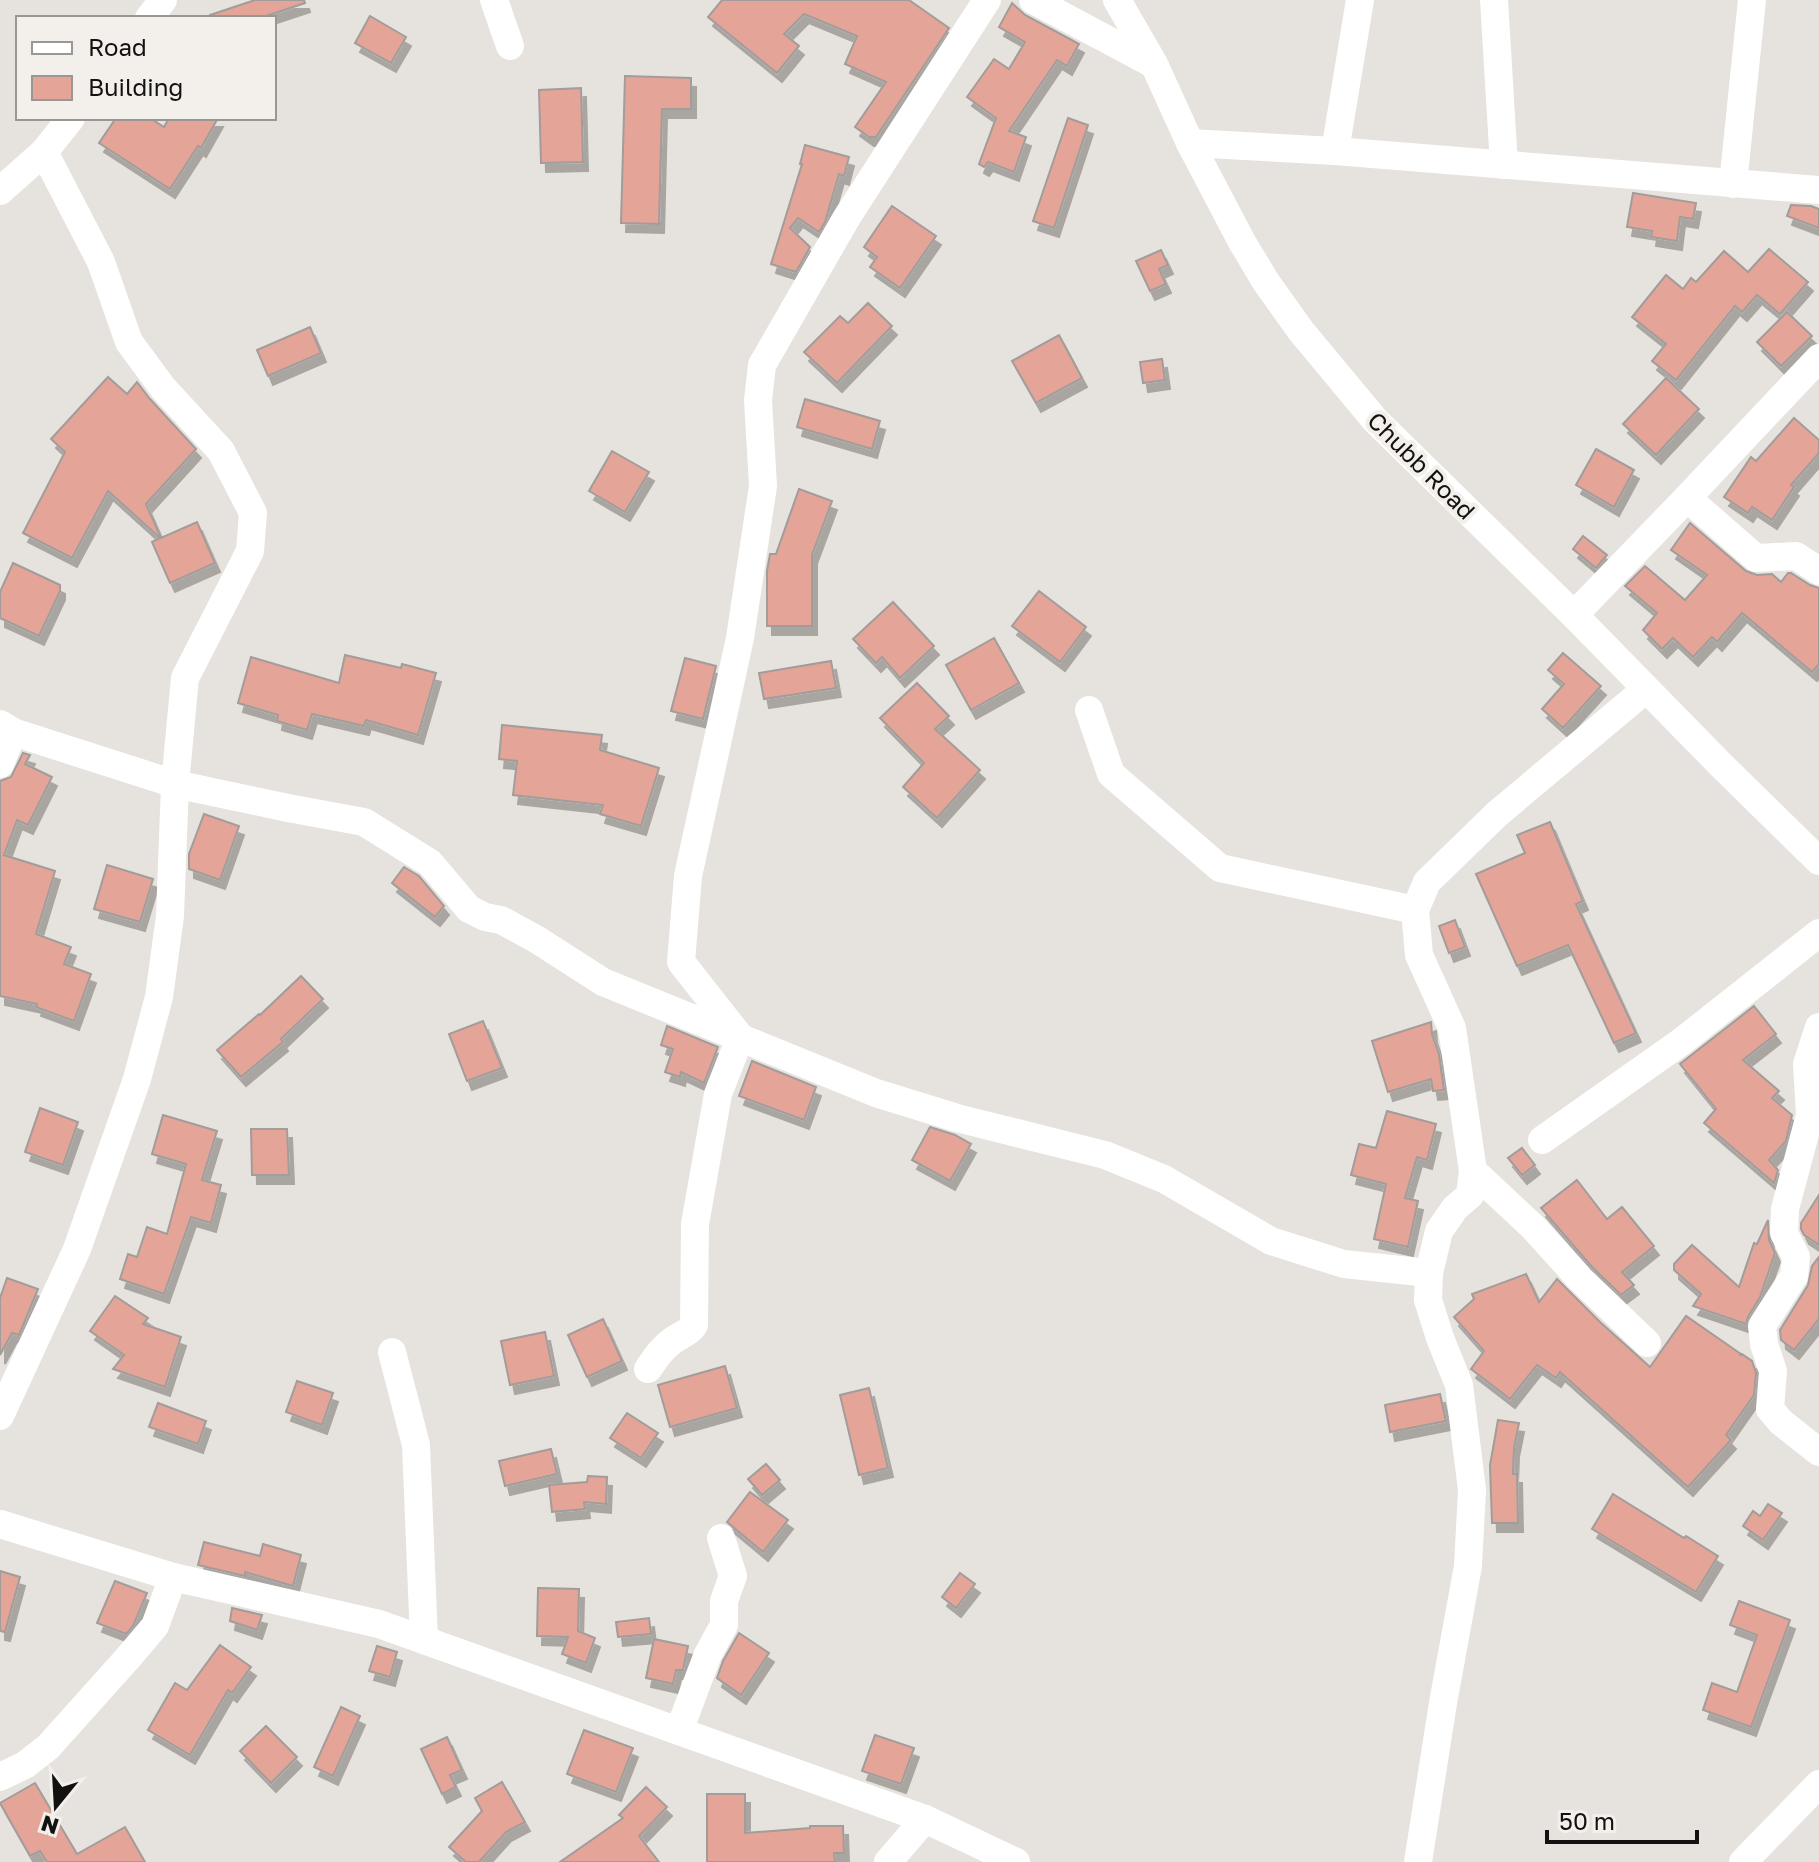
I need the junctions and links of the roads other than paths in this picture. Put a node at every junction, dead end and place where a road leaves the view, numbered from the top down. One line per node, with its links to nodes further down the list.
1 (163, 0): 9 (street)
2 (494, 0): 10 (street)
3 (987, 0): 33 (street)
4 (1033, 0): 11 (street)
5 (1117, 0): 11 (street, Chubb Road)
6 (1360, 0): 14 (street)
7 (1494, 0): 16 (street)
8 (1752, 0): 17 (street)
9 (151, 16)
10 (510, 46)
11 (1154, 64): 13 (street, Chubb Road)
12 (69, 120): 15 (street)
13 (1190, 143): 14 (street); 23 (street, Chubb Road)
14 (1335, 151): 16 (street)
15 (44, 152): 19 (street); 28 (street)
16 (1504, 165): 17 (street)
17 (1733, 184): 18 (street)
18 (1819, 190)
19 (0, 191)
20 (1819, 358): 21 (street)
21 (1687, 498): 22 (street); 23 (street)
22 (1819, 571)
23 (1574, 615): 24 (street, Chubb Road)
24 (1646, 689): 29 (street, Chubb Road); 30 (street)
25 (1089, 710): 30 (street)
26 (6, 728): 27 (street); 28 (street)
27 (0, 764)
28 (175, 784): 33 (street); 40 (street)
29 (1819, 861)
30 (1415, 910): 35 (street)
31 (1819, 933): 34 (street)
32 (1819, 1027): 41 (street)
33 (740, 1038): 36 (street); 39 (street)
34 (1542, 1140)
35 (1473, 1171): 36 (street); 37 (street)
36 (1429, 1273): 52 (street)
37 (1647, 1343)
38 (392, 1352): 45 (street)
39 (648, 1369)
40 (0, 1416)
41 (1819, 1452)
42 (0, 1524): 44 (street)
43 (721, 1538): 46 (street)
44 (173, 1577): 45 (street); 47 (street)
45 (424, 1640): 46 (street)
46 (679, 1731): 49 (street)
47 (0, 1777)
48 (1819, 1784): 53 (street)
49 (925, 1819): 50 (street); 51 (street)
50 (888, 1862)
51 (1016, 1862)
52 (1418, 1862)
53 (1743, 1862)

